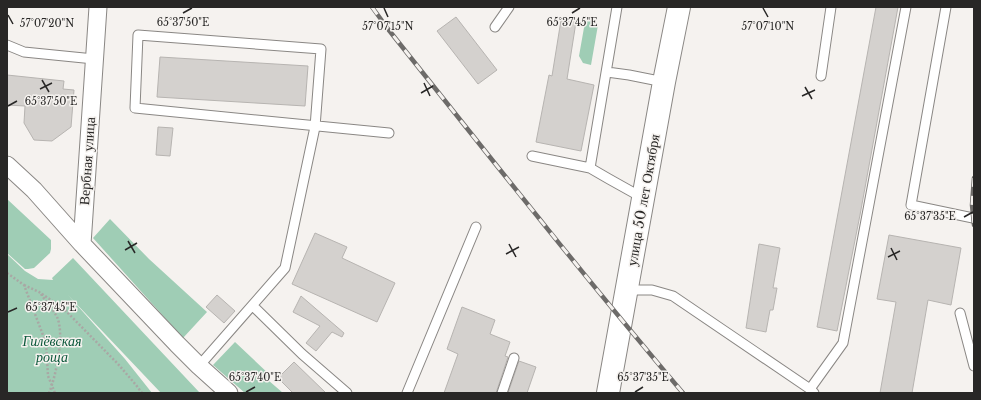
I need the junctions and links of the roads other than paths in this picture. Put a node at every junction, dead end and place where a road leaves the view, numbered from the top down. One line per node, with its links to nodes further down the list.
1 (98, 7): 10 (street, Вербная улица)
2 (509, 7): 8 (lane)
3 (617, 7): 11 (lane)
4 (679, 7): 13 (main road, улица 50 лет Октября)
5 (831, 7): 12 (lane)
6 (906, 7): 29 (lane)
7 (946, 7): 20 (lane)
8 (495, 27)
9 (7, 45): 10 (lane)
10 (94, 59): 22 (street, Вербная улица)
11 (607, 72): 13 (lane); 18 (lane)
12 (821, 76)
13 (664, 82): 19 (main road, улица 50 лет Октября)
14 (315, 127): 14 (lane); 15 (lane); 24 (lane)
15 (388, 133)
16 (532, 156): 18 (lane)
17 (7, 165): 22 (street)
18 (590, 168): 19 (lane)
19 (643, 198): 23 (main road, улица 50 лет Октября)
20 (974, 218)
21 (476, 227): 32 (lane)
22 (82, 244): 27 (street)
23 (627, 290): 29 (lane); 34 (main road, улица 50 лет Октября)
24 (253, 306): 27 (lane); 31 (lane)
25 (960, 314): 28 (lane)
26 (514, 358): 33 (lane)
27 (199, 366): 30 (street)
28 (974, 366)
29 (812, 391)
30 (229, 393)
31 (347, 393)
32 (407, 393)
33 (502, 393)
34 (608, 393)

